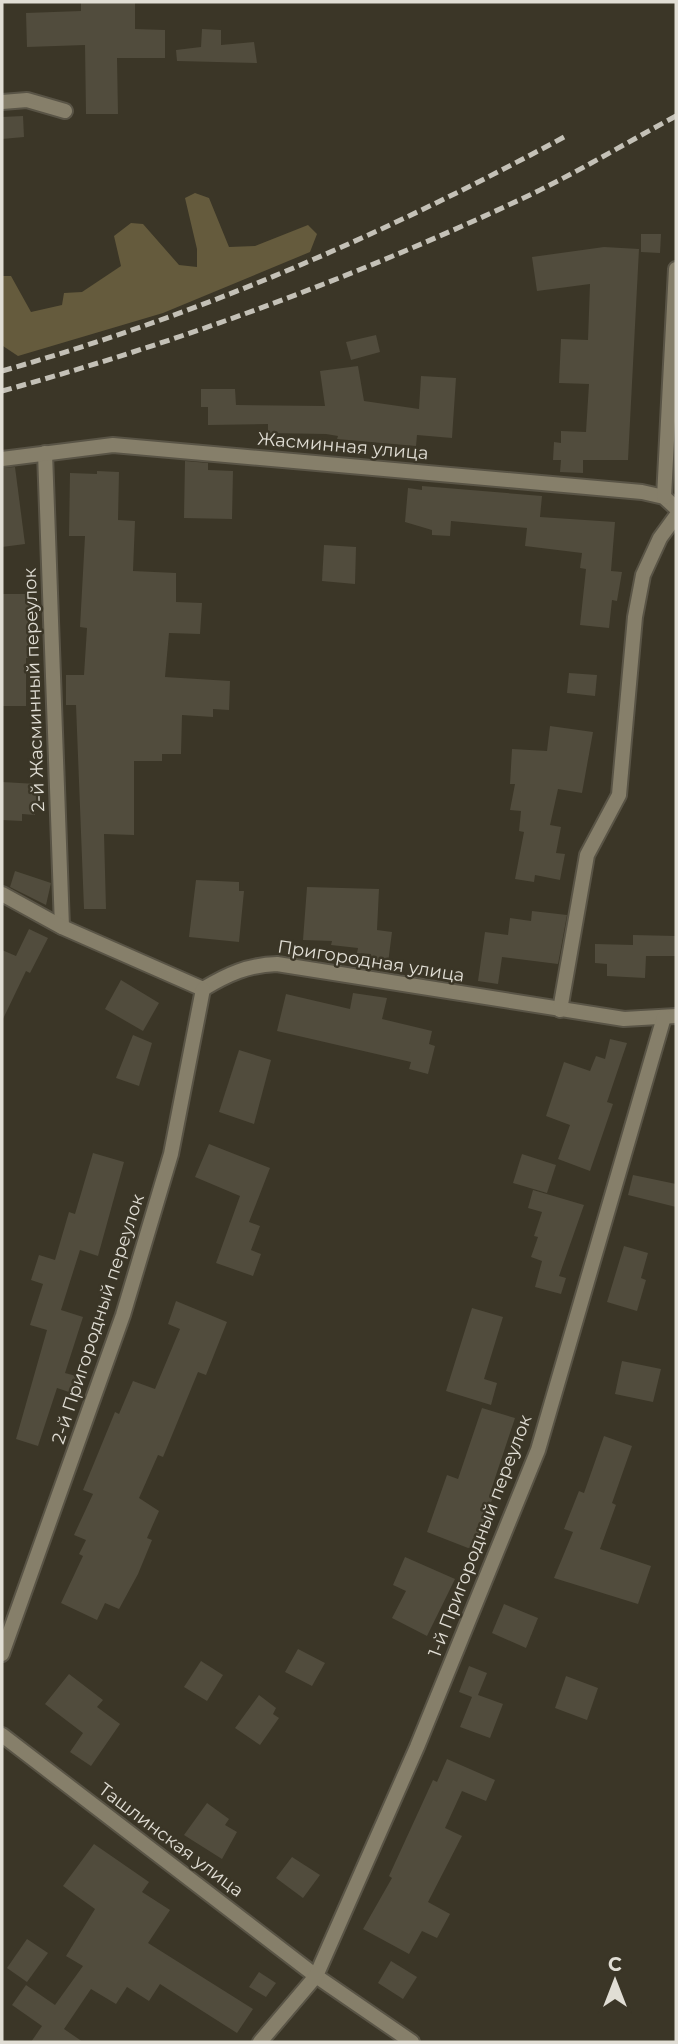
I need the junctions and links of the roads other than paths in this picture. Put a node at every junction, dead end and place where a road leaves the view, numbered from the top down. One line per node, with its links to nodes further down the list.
1 (2, 102): 2 (street)
2 (65, 111)
3 (676, 269): 6 (street)
4 (45, 453): 5 (street, Жасминная улица); 6 (street, Жасминная улица); 10 (street, 2-й Жасминный переулок)
5 (2, 459)
6 (664, 497): 7 (street)
7 (676, 508)
8 (676, 516): 12 (street)
9 (2, 894): 10 (street)
10 (62, 927): 11 (street)
11 (203, 989): 12 (street, Пригородная улица); 14 (street, 2-й Пригородный переулок)
12 (560, 1010): 13 (street, Пригородная улица)
13 (670, 1017): 16 (street, 1-й Пригородный переулок)
14 (2, 1654)
15 (2, 1735): 16 (street, Ташлинская улица)
16 (316, 1976): 17 (street); 18 (street, Ташлинская улица)
17 (260, 2042)
18 (412, 2042)

